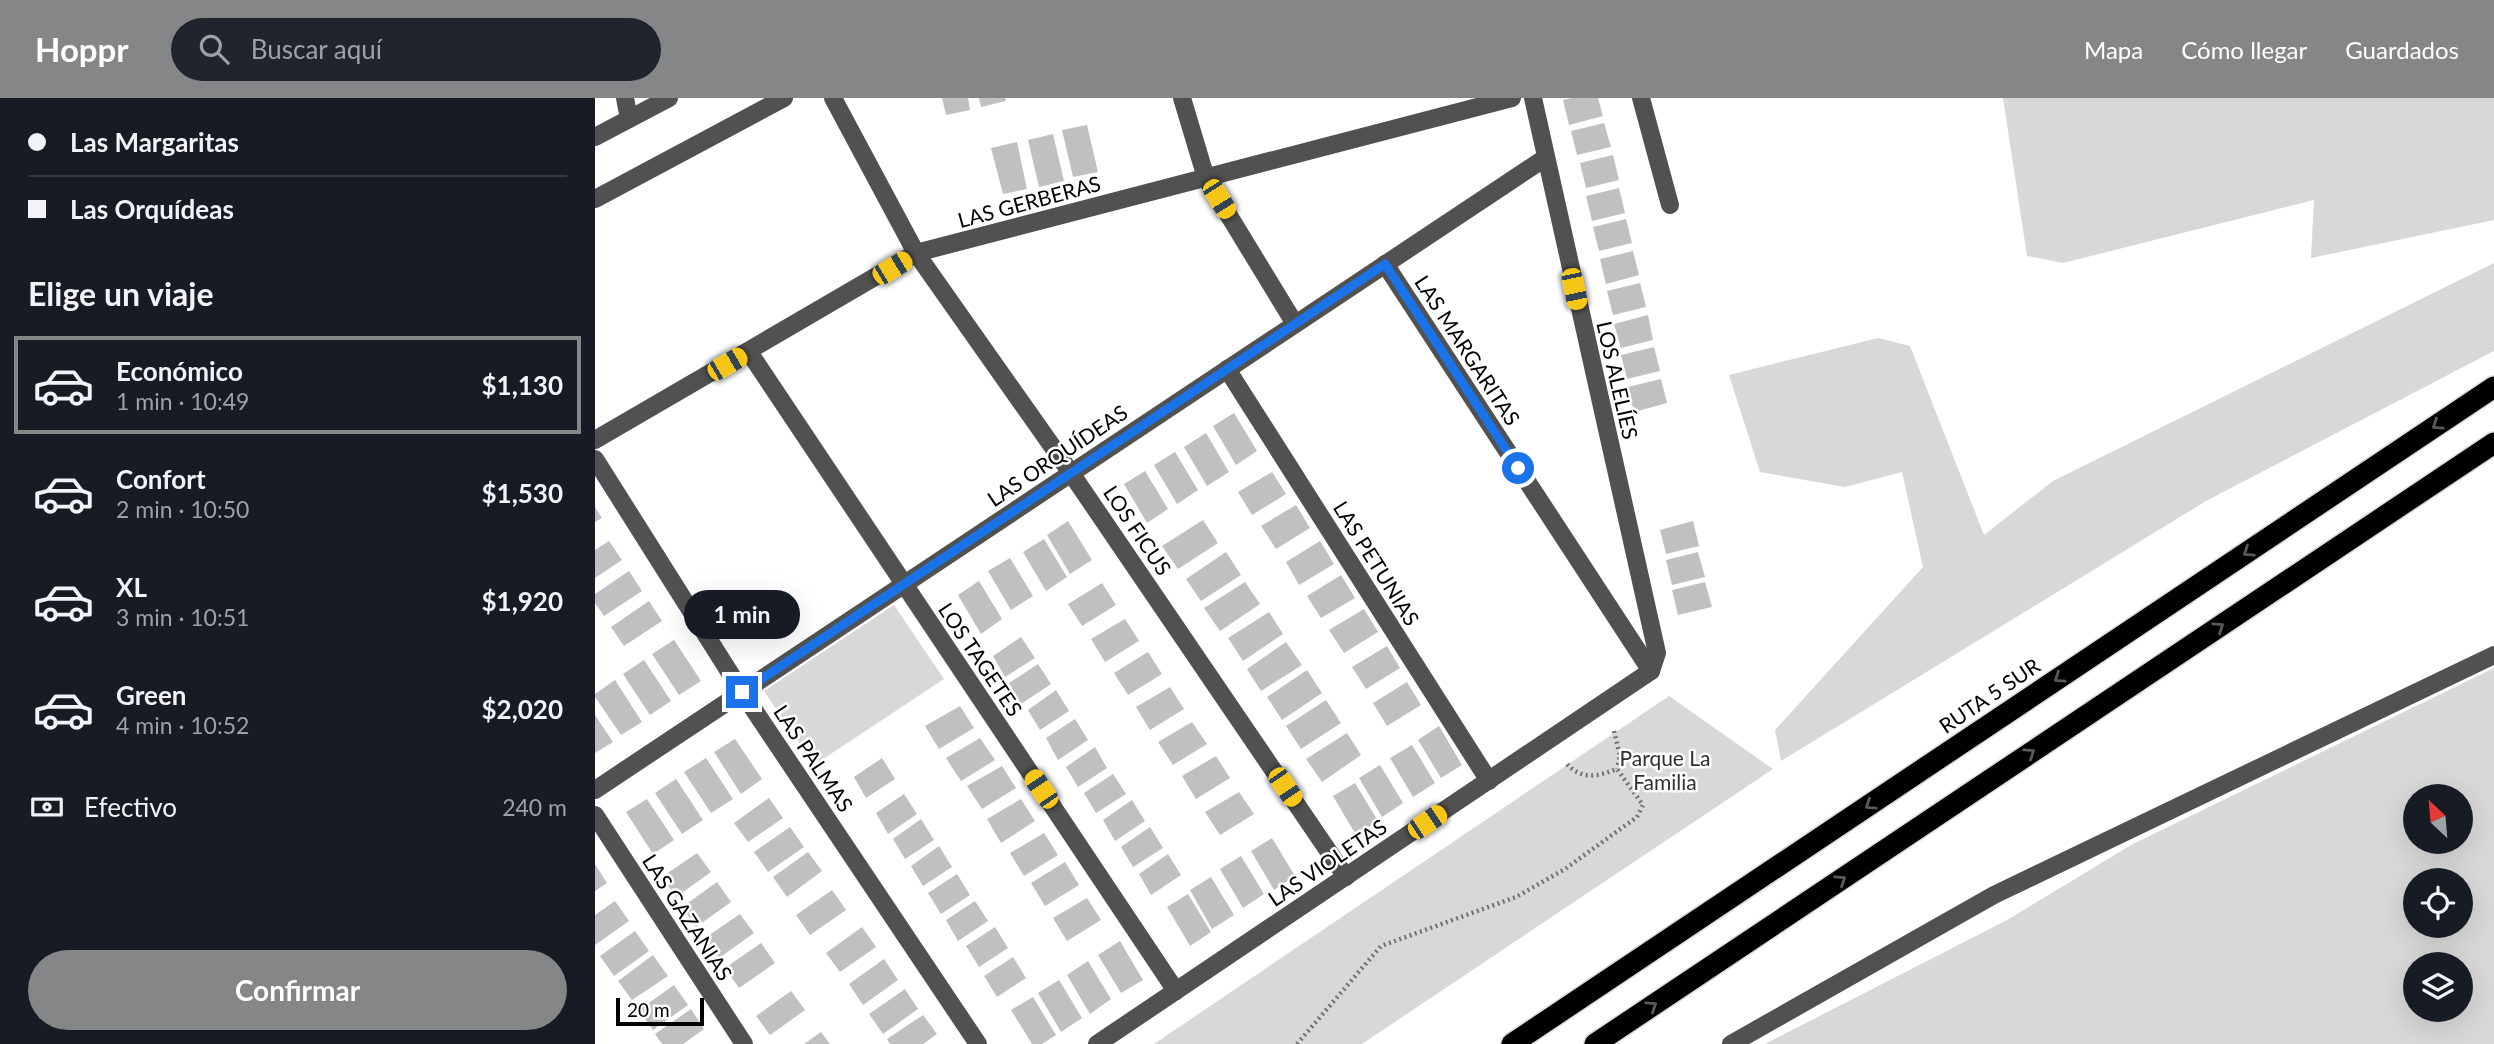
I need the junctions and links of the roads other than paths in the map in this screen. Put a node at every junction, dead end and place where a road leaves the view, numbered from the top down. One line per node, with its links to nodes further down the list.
1 (625, 98): 9 (street)
2 (669, 98): 9 (street)
3 (784, 98): 13 (street)
4 (833, 98): 15 (street, LOS FICUS)
5 (1182, 98): 12 (street)
6 (1512, 98): 12 (street, LAS GERBERAS)
7 (1533, 98): 11 (street, LOS ALELÍES)
8 (1641, 98): 14 (street)
9 (629, 118): 10 (street)
10 (595, 137)
11 (1545, 158): 16 (street, LAS ORQUÍDEAS); 27 (street, LOS ALELÍES)
12 (1206, 178): 15 (street, LAS GERBERAS); 17 (street)
13 (595, 200)
14 (1670, 205)
15 (916, 253): 18 (street, LAS GERBERAS); 24 (street, LOS FICUS)
16 (1385, 264): 17 (street, LAS ORQUÍDEAS); 27 (street, LAS MARGARITAS)
17 (1295, 324): 19 (street, LAS ORQUÍDEAS)
18 (749, 352): 21 (street, LAS GERBERAS); 25 (street, LOS TAGETES)
19 (1227, 369): 24 (street, LAS ORQUÍDEAS); 29 (street, LAS PETUNIAS)
20 (2494, 387): 37 (highway, RUTA 5 SUR, one-way to 37)
21 (595, 440)
22 (2494, 443): 38 (highway, one-way to 22)
23 (595, 459): 28 (street, LAS PALMAS)
24 (1071, 474): 25 (street, LAS ORQUÍDEAS); 32 (street, LOS FICUS)
25 (904, 584): 28 (street, LAS ORQUÍDEAS); 33 (street, LOS TAGETES)
26 (2494, 655): 39 (street)
27 (1651, 671): 29 (street, LAS VIOLETAS)
28 (742, 692): 30 (street, LAS ORQUÍDEAS); 35 (street, LAS PALMAS)
29 (1489, 781): 32 (street, LAS VIOLETAS)
30 (595, 790)
31 (595, 815): 34 (street, LAS GAZANIAS)
32 (1346, 877): 33 (street, LAS VIOLETAS)
33 (1176, 991): 36 (street, LAS VIOLETAS)
34 (744, 1044)
35 (978, 1044)
36 (1097, 1044)
37 (1512, 1044)
38 (1595, 1044)
39 (1731, 1044)

